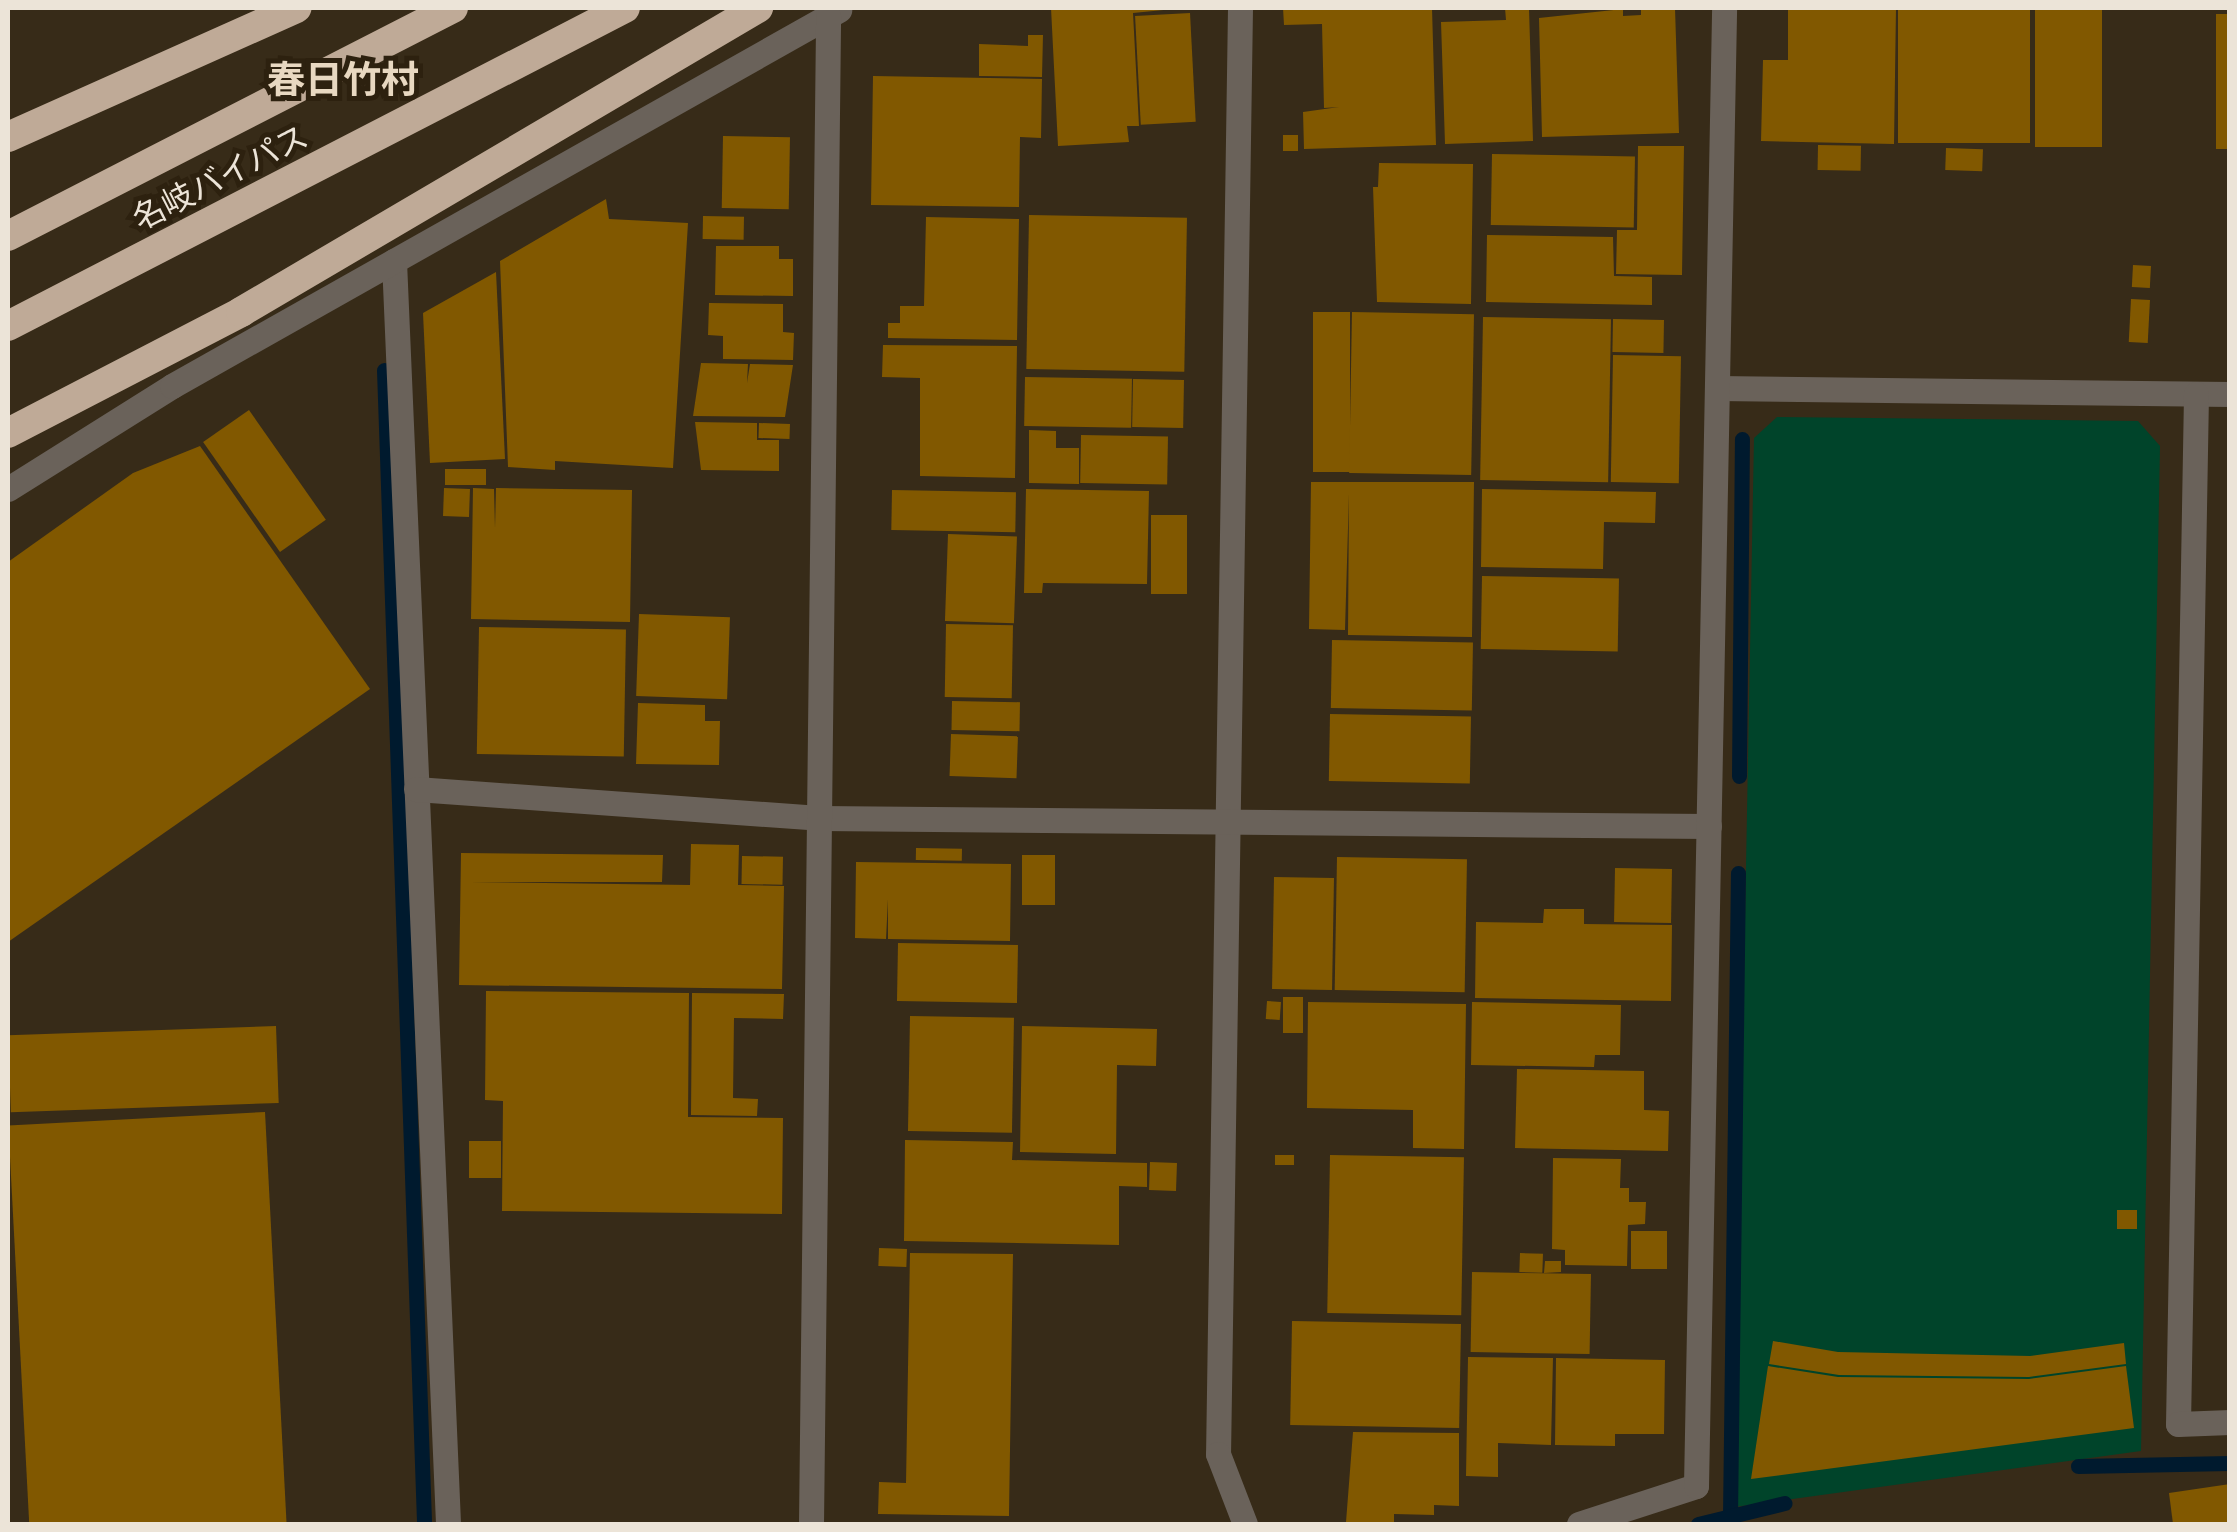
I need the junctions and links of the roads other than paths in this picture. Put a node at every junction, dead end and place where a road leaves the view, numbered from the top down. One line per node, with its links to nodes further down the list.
1 (297, 8): 10 (highway)
2 (417, 8): 11 (highway, 名岐バイパス)
3 (453, 8): 12 (highway)
4 (615, 8): 14 (highway)
5 (625, 8): 14 (highway, 名岐バイパス)
6 (758, 8): 18 (highway)
7 (1240, 8): 22 (street)
8 (1724, 8): 15 (street)
9 (836, 12): 13 (street); 21 (street)
10 (8, 137)
11 (8, 213)
12 (8, 236)
13 (394, 262): 19 (street); 20 (street)
14 (11, 323)
15 (1717, 388): 16 (street); 23 (street)
16 (2196, 394): 17 (street); 24 (street)
17 (2230, 394)
18 (8, 433)
19 (8, 488)
20 (416, 789): 21 (street); 25 (street)
21 (819, 818): 22 (street); 26 (street)
22 (1226, 822): 23 (street); 27 (street)
23 (1709, 826): 28 (street)
24 (2230, 1422)
25 (448, 1524)
26 (811, 1524)
27 (1245, 1524)
28 (1579, 1524)

